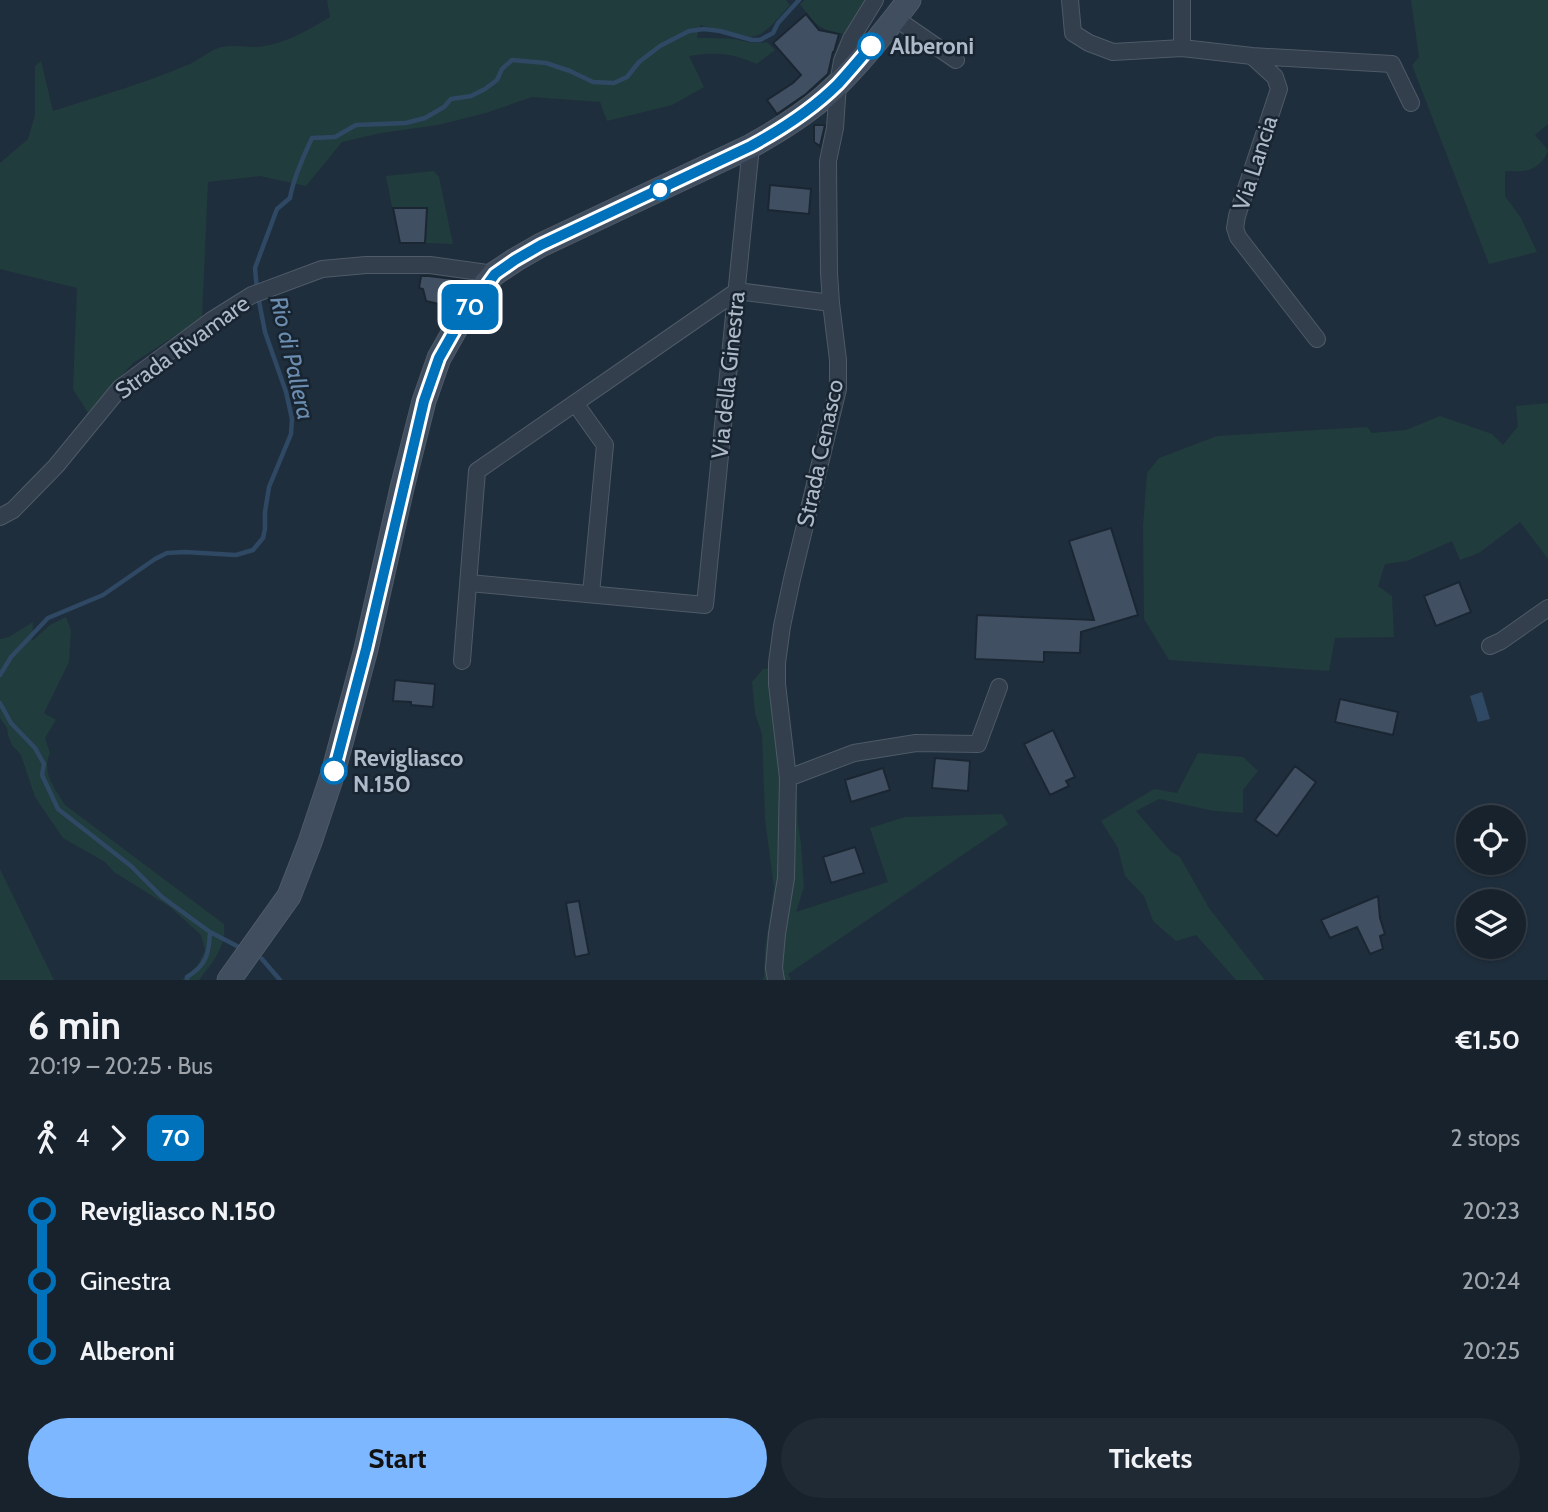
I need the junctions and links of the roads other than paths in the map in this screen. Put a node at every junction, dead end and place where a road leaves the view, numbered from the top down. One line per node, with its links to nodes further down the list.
1 (875, 0): 9 (street, Strada Cenasco)
2 (909, 0): 5 (street)
3 (1070, 0): 6 (street)
4 (1182, 0): 6 (street)
5 (895, 18): 8 (street); 9 (street)
6 (1182, 48): 7 (street)
7 (1252, 56): 10 (street); 15 (street, Via Lancia)
8 (956, 60)
9 (838, 84): 11 (street); 14 (street, Strada Cenasco)
10 (1411, 103)
11 (751, 146): 12 (street); 13 (street, Via della Ginestra)
12 (495, 274): 17 (street, Strada Rivamare); 25 (street)
13 (737, 291): 14 (street); 16 (street); 19 (street, Via della Ginestra)
14 (831, 303): 24 (street, Strada Cenasco)
15 (1317, 339)
16 (575, 403): 18 (street); 19 (street)
17 (0, 517)
18 (468, 583): 19 (street); 22 (street)
19 (591, 594)
20 (1548, 608): 21 (street)
21 (1490, 646)
22 (462, 660)
23 (999, 687): 24 (street)
24 (788, 778): 26 (street, Strada Cenasco)
25 (229, 980)
26 (776, 980)

